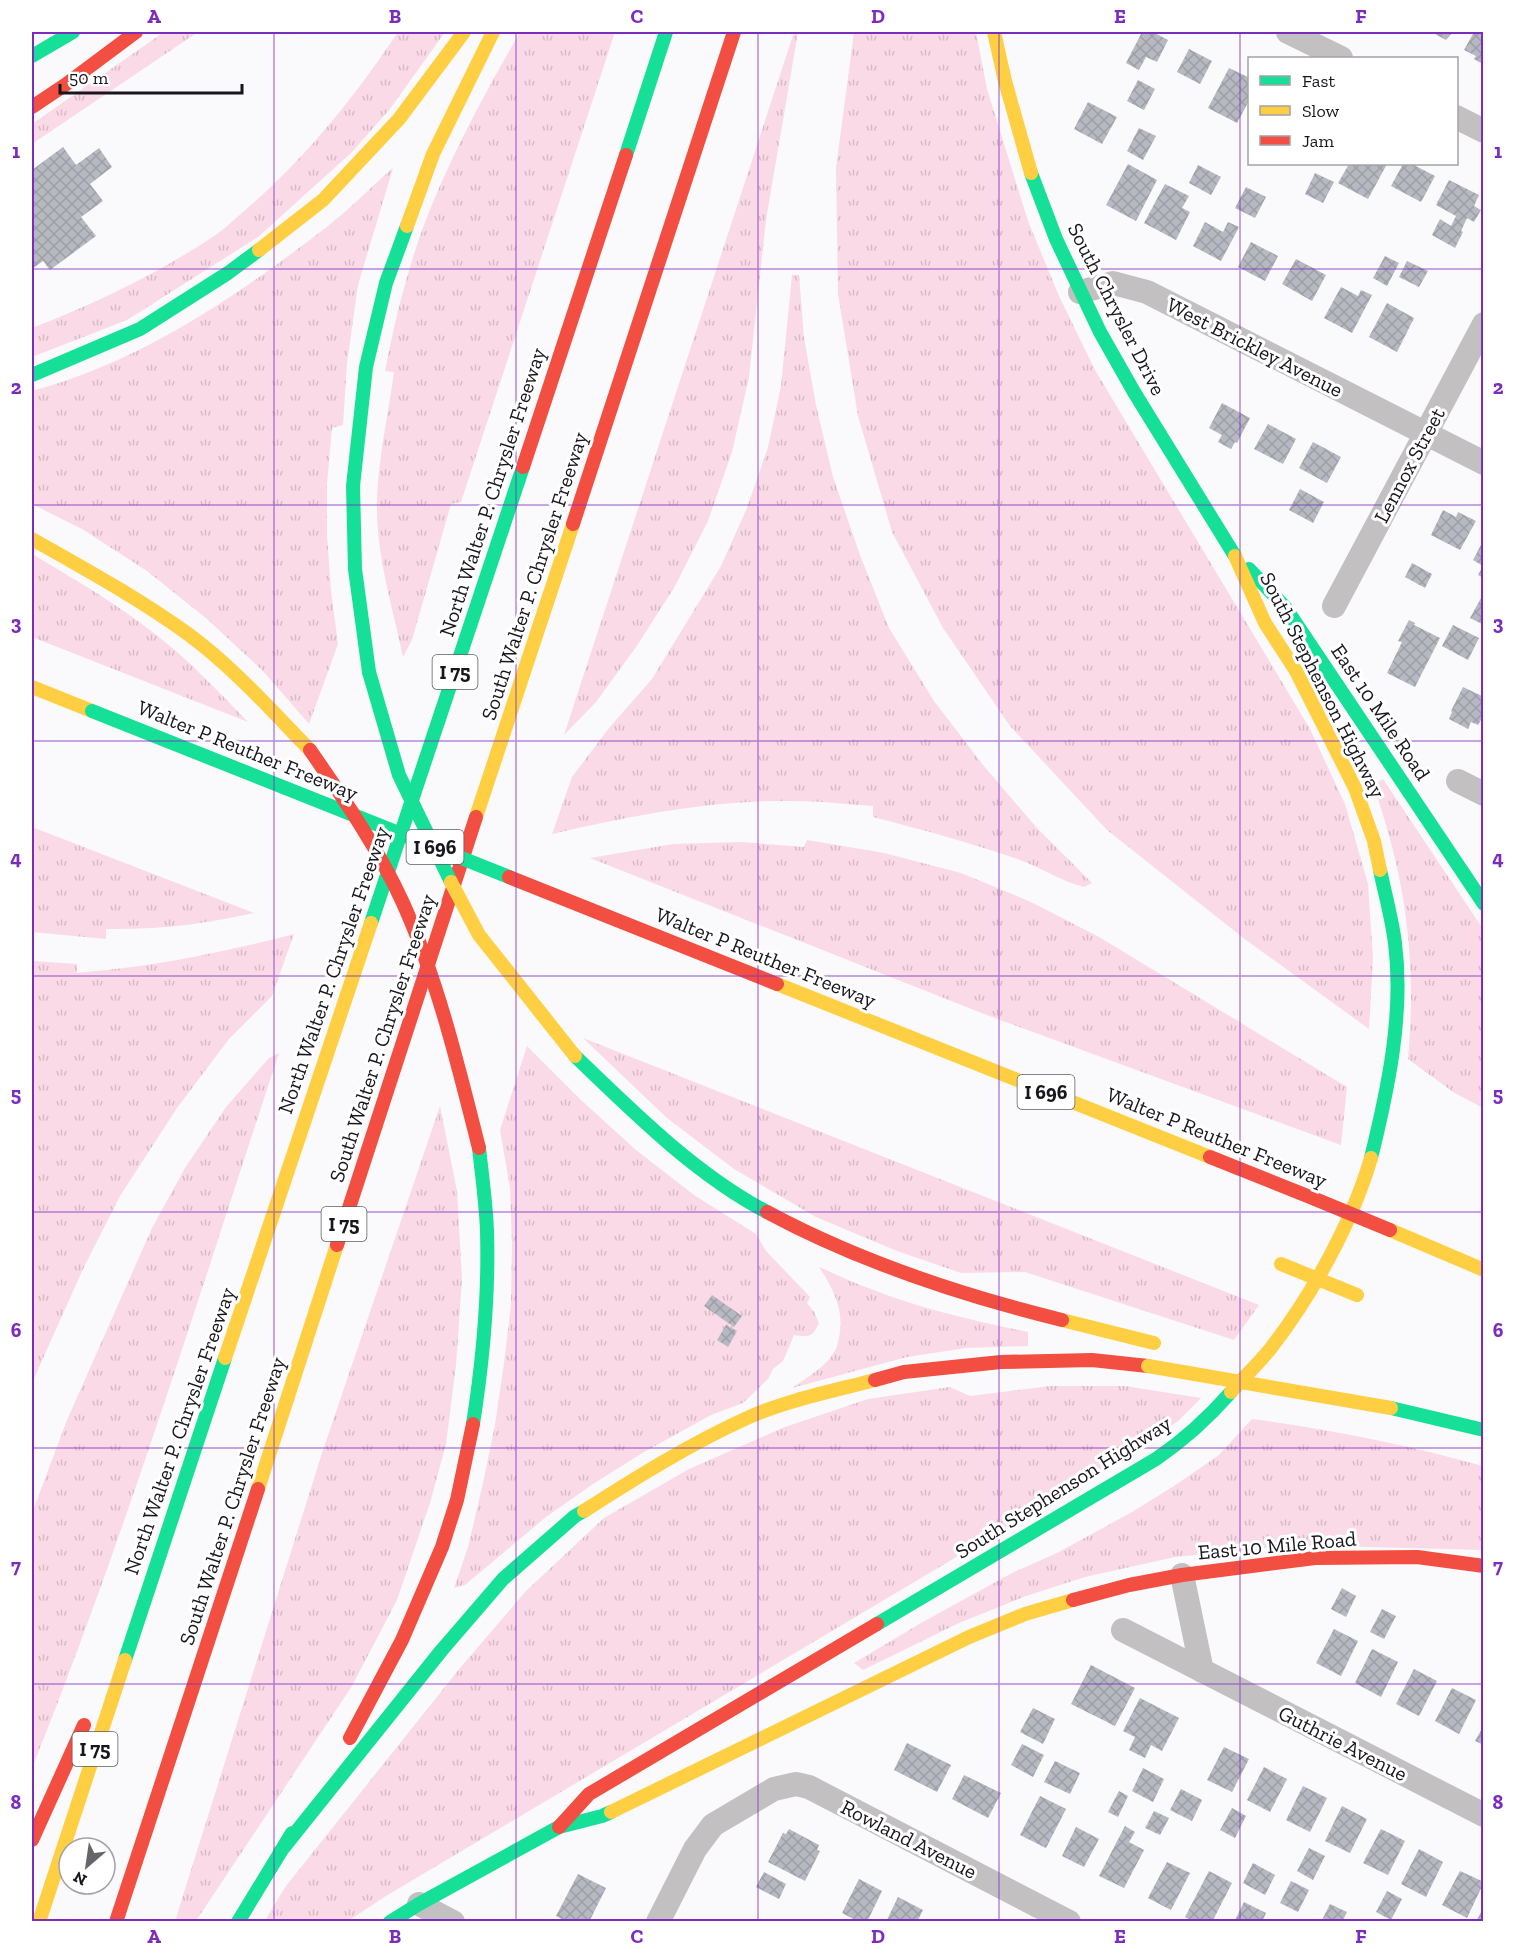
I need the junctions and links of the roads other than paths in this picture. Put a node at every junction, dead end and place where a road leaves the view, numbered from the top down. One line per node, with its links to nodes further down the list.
1 (73, 32): 9 (main road)
2 (135, 32): 11 (main road)
3 (464, 32): 16 (main road)
4 (493, 32): 29 (main road, bridge)
5 (666, 32): 35 (main road, North Walter P. Chrysler Freeway / I 75)
6 (734, 32): 46 (main road, South Walter P. Chrysler Freeway / I 75)
7 (994, 32): 14 (main road, South Chrysler Drive)
8 (1288, 32): 10 (street)
9 (32, 56)
10 (1339, 57)
11 (32, 107)
12 (1458, 118): 13 (street)
13 (1484, 131)
14 (1080, 292): 17 (street, West Brickley Avenue); 20 (main road, South Chrysler Drive)
15 (1484, 324): 17 (street, Lennox Street)
16 (32, 375)
17 (1426, 433): 18 (street, West Brickley Avenue); 21 (street, Lennox Street)
18 (1484, 463)
19 (32, 539): 43 (main road, bridge)
20 (1234, 553): 25 (main road, East 10 Mile Road); 41 (main road, South Stephenson Highway)
21 (1334, 606)
22 (32, 687): 27 (main road, Walter P Reuther Freeway / I 696, bridge)
23 (1458, 781): 24 (street)
24 (1484, 794)
25 (1484, 904)
26 (1281, 1264): 28 (main road, bridge)
27 (1484, 1270)
28 (1357, 1294)
29 (1160, 1345)
30 (1233, 1365): 31 (main road, bridge)
31 (1391, 1408): 32 (main road); 43 (main road, bridge)
32 (1484, 1430)
33 (1484, 1566): 34 (main road, East 10 Mile Road)
34 (1182, 1575): 37 (street); 41 (main road, South Stephenson Highway)
35 (152, 1576): 38 (main road); 45 (main road, North Walter P. Chrysler Freeway / I 75)
36 (1123, 1630): 37 (street, Guthrie Avenue)
37 (1202, 1671): 40 (street, Guthrie Avenue)
38 (104, 1681)
39 (90, 1713): 42 (main road)
40 (1484, 1815)
41 (559, 1827): 44 (main road, South Stephenson Highway)
42 (32, 1840)
43 (280, 1852): 47 (main road)
44 (419, 1904): 48 (main road, South Stephenson Highway); 49 (street)
45 (39, 1922)
46 (116, 1922)
47 (238, 1922)
48 (390, 1922)
49 (453, 1922)
50 (658, 1922): 51 (street, Rowland Avenue)
51 (1069, 1922)

